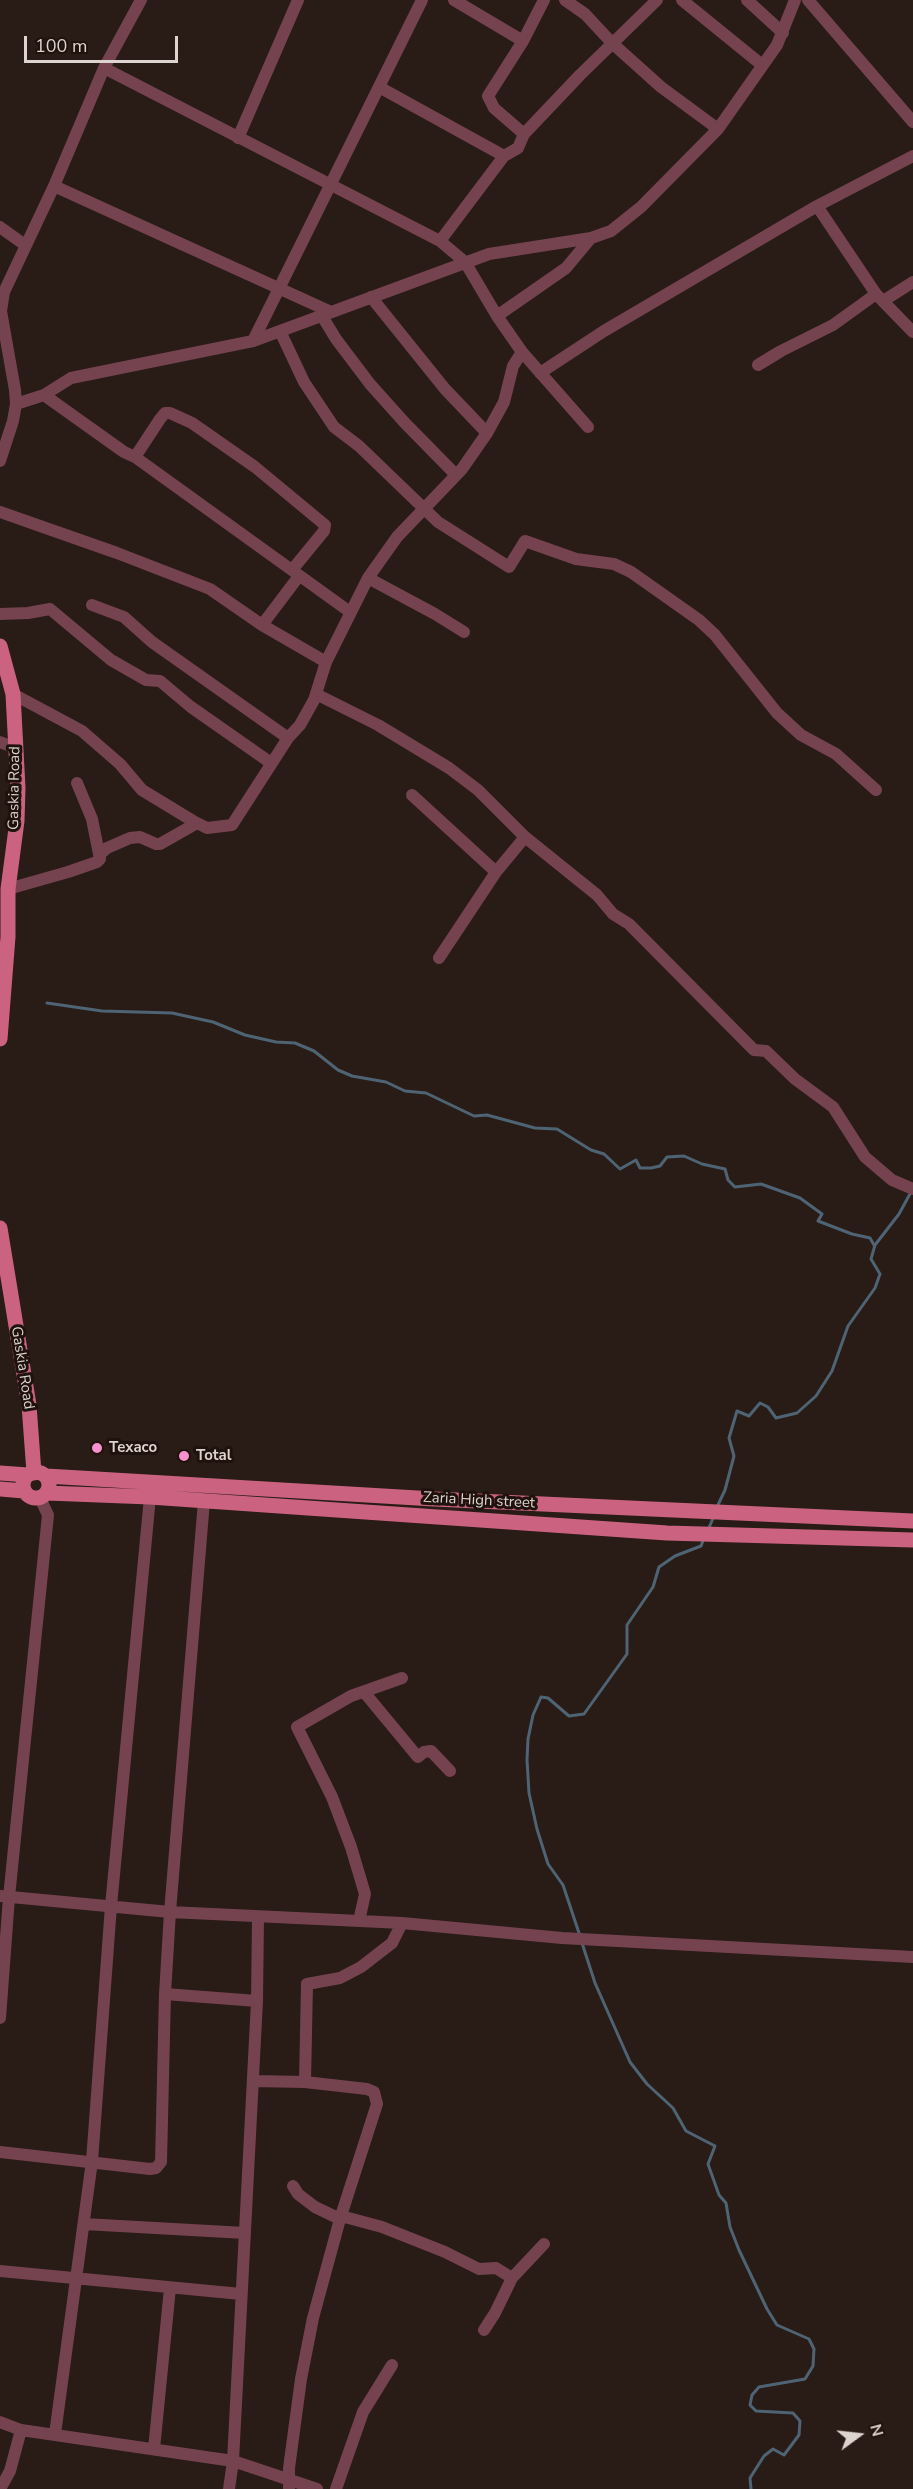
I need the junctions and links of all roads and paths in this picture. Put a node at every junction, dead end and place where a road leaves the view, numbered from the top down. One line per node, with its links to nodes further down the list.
1 (141, 0): 16 (street)
2 (298, 0): 21 (street)
3 (422, 0): 17 (street)
4 (454, 0): 13 (street)
5 (544, 0): 13 (street)
6 (565, 0): 14 (street)
7 (657, 0): 14 (street)
8 (682, 0): 15 (street)
9 (747, 0): 12 (street)
10 (795, 0): 12 (street)
11 (808, 0): 18 (street)
12 (783, 33): 15 (street)
13 (523, 41): 20 (street)
14 (612, 43): 19 (street); 20 (street)
15 (762, 65): 19 (street)
16 (104, 68): 21 (street); 24 (street)
17 (379, 87): 22 (street); 25 (street)
18 (913, 122)
19 (718, 129): 28 (street)
20 (524, 134): 22 (street)
21 (238, 138): 25 (street)
22 (504, 156): 29 (street)
23 (913, 156): 26 (street)
24 (54, 186): 30 (street); 33 (street)
25 (332, 186): 29 (street); 33 (street)
26 (817, 206): 35 (street); 43 (street)
27 (0, 227): 30 (street)
28 (591, 238): 31 (street); 37 (street)
29 (440, 241): 31 (street)
30 (25, 245): 45 (street)
31 (465, 262): 34 (street); 37 (street)
32 (913, 282): 35 (street)
33 (278, 288): 36 (street); 40 (street)
34 (371, 297): 36 (street); 47 (street)
35 (880, 298): 39 (street); 42 (street)
36 (326, 314): 38 (street); 50 (street)
37 (497, 316): 41 (street)
38 (280, 331): 40 (street); 51 (street)
39 (913, 332)
40 (253, 341): 44 (street)
41 (522, 352): 43 (street); 47 (street)
42 (758, 365)
43 (540, 373): 46 (street)
44 (44, 394): 45 (street); 48 (street)
45 (16, 404): 49 (street)
46 (588, 427)
47 (487, 433): 50 (street)
48 (135, 457): 53 (street); 53 (street)
49 (0, 461)
50 (456, 475): 51 (street)
51 (424, 510): 54 (street); 69 (street)
52 (0, 512): 58 (street)
53 (296, 573): 56 (street); 58 (street)
54 (368, 578): 56 (street); 59 (street)
55 (92, 605): 64 (street)
56 (350, 612): 61 (street)
57 (0, 614): 67 (street)
58 (262, 625): 61 (street)
59 (464, 632)
60 (0, 646): 62 (main road, Gaskia Road)
61 (326, 662): 63 (street)
62 (13, 694): 66 (main road, Gaskia Road); 71 (street)
63 (316, 694): 64 (street); 72 (street)
64 (288, 738): 67 (street)
65 (0, 741): 66 (street)
66 (16, 748): 74 (main road, Gaskia Road)
67 (271, 763): 71 (street)
68 (76, 783): 73 (street)
69 (876, 790)
70 (412, 795): 75 (street)
71 (198, 823): 73 (street)
72 (525, 837): 75 (street); 79 (street)
73 (99, 855): 76 (street)
74 (5, 863): 76 (main road, Gaskia Road)
75 (496, 872): 77 (street)
76 (8, 889): 78 (main road, Gaskia Road)
77 (439, 958)
78 (0, 1039)
79 (913, 1188)
80 (0, 1228): 82 (main road, Gaskia Road)
81 (0, 1473): 82 (main road, Zaria High street)
82 (36, 1475): 84 (main road); 85 (main road); 88 (main road, Zaria High street)
83 (0, 1489): 84 (main road)
84 (24, 1491): 85 (main road)
85 (43, 1496): 86 (main road, Zaria High street); 93 (street)
86 (150, 1497): 87 (main road, Zaria High street); 94 (street)
87 (204, 1501): 89 (main road, Zaria High street); 95 (street)
88 (913, 1521)
89 (913, 1540)
90 (402, 1678): 91 (street)
91 (364, 1692): 92 (street); 97 (street)
92 (450, 1771)
93 (5, 1896): 94 (street); 102 (street)
94 (111, 1906): 95 (street); 106 (street)
95 (170, 1912): 96 (street); 100 (street)
96 (258, 1917): 97 (street); 101 (street)
97 (359, 1921): 98 (street)
98 (402, 1923): 99 (street); 104 (street)
99 (913, 1958)
100 (165, 1994): 101 (street); 106 (street)
101 (257, 2001): 103 (street)
102 (0, 2018)
103 (253, 2081): 104 (street); 110 (street)
104 (305, 2082): 108 (street)
105 (0, 2152): 106 (street)
106 (92, 2161): 109 (street)
107 (293, 2186): 108 (street)
108 (341, 2217): 113 (street); 124 (street)
109 (84, 2224): 110 (street); 114 (street)
110 (245, 2233): 116 (street)
111 (544, 2244): 113 (street)
112 (0, 2271): 114 (street)
113 (512, 2278): 117 (street)
114 (77, 2279): 115 (street); 121 (street)
115 (170, 2288): 116 (street); 122 (street)
116 (241, 2294): 123 (street)
117 (484, 2330)
118 (392, 2366): 128 (street)
119 (0, 2422): 120 (street)
120 (21, 2430): 121 (street); 125 (street)
121 (55, 2433): 122 (street)
122 (154, 2449): 123 (street)
123 (232, 2461): 124 (street); 126 (street)
124 (289, 2485): 127 (street)
125 (0, 2489)
126 (229, 2489)
127 (317, 2489)
128 (336, 2489)

